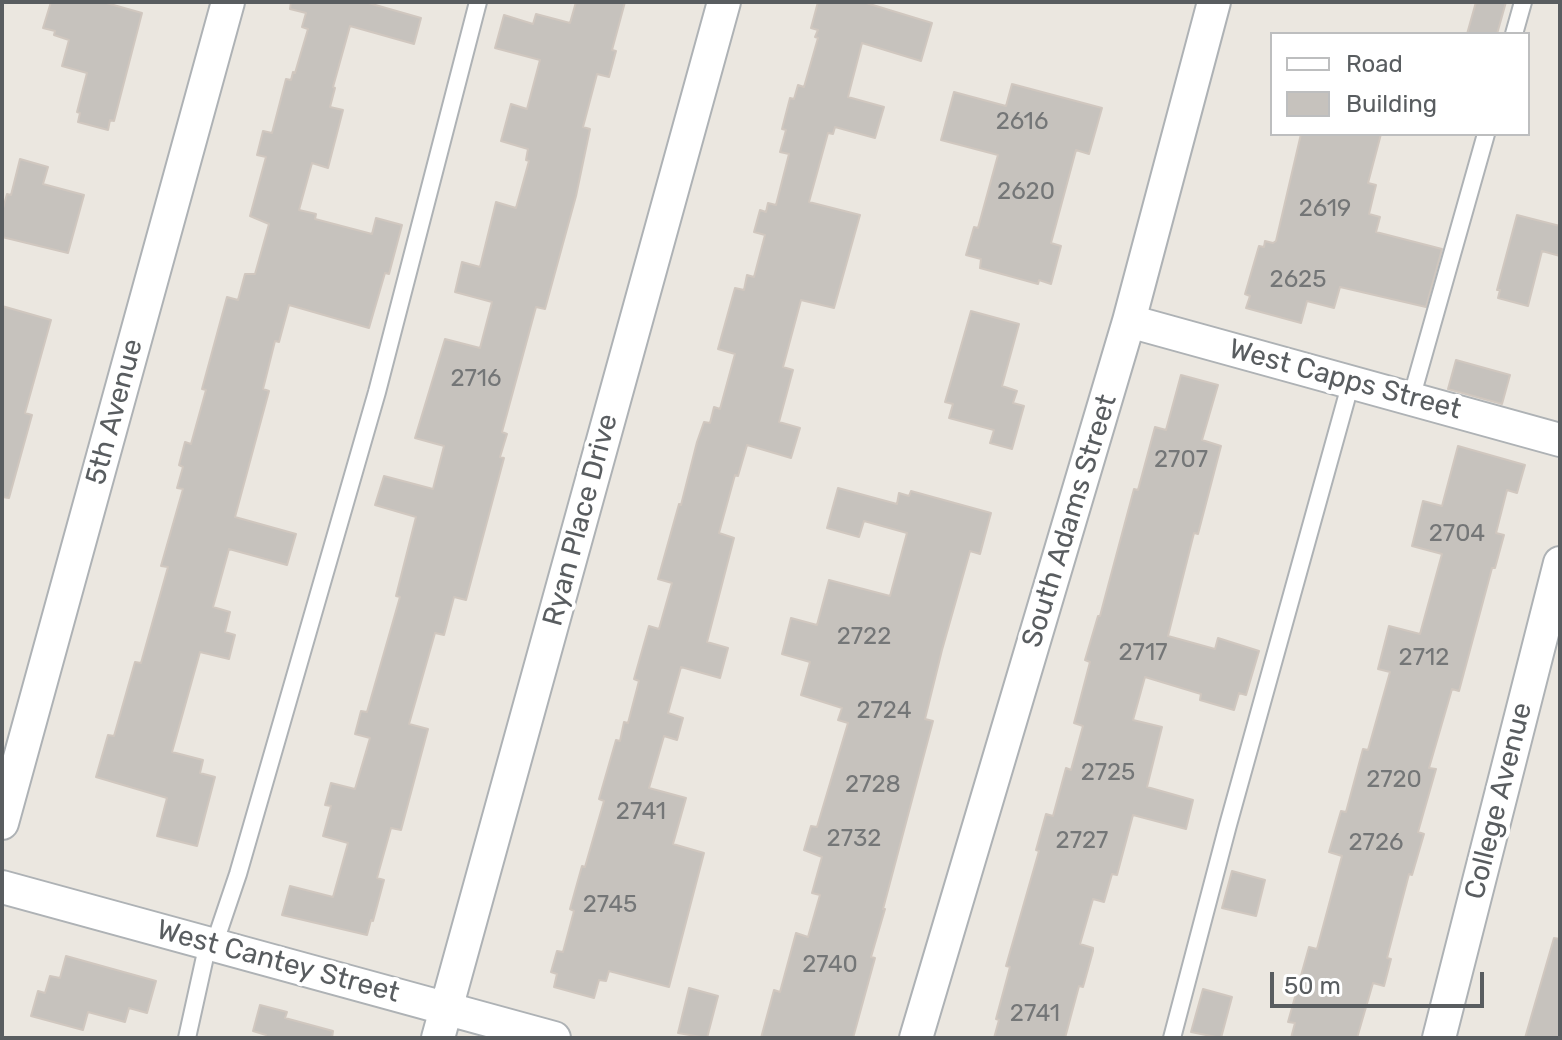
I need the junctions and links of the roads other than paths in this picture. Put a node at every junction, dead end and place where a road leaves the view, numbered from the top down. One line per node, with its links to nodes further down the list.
1 (228, 2): 13 (street, 5th Avenue)
2 (478, 2): 15 (lane)
3 (724, 2): 16 (street, Ryan Place Drive)
4 (1214, 2): 8 (street, South Adams Street)
5 (1523, 2): 6 (lane)
6 (1515, 32)
7 (1485, 136): 10 (lane)
8 (1129, 321): 9 (street, West Capps Street); 19 (street, South Adams Street)
9 (1351, 382): 10 (street, West Capps Street); 20 (lane)
10 (1411, 399): 11 (street, West Capps Street)
11 (1560, 440)
12 (1560, 563): 21 (street, College Avenue)
13 (2, 823)
14 (2, 887): 15 (street, West Cantey Street)
15 (211, 944): 16 (street, West Cantey Street); 17 (lane)
16 (442, 1023): 18 (street, West Cantey Street)
17 (187, 1038)
18 (554, 1038)
19 (916, 1038)
20 (1172, 1038)
21 (1439, 1038)

